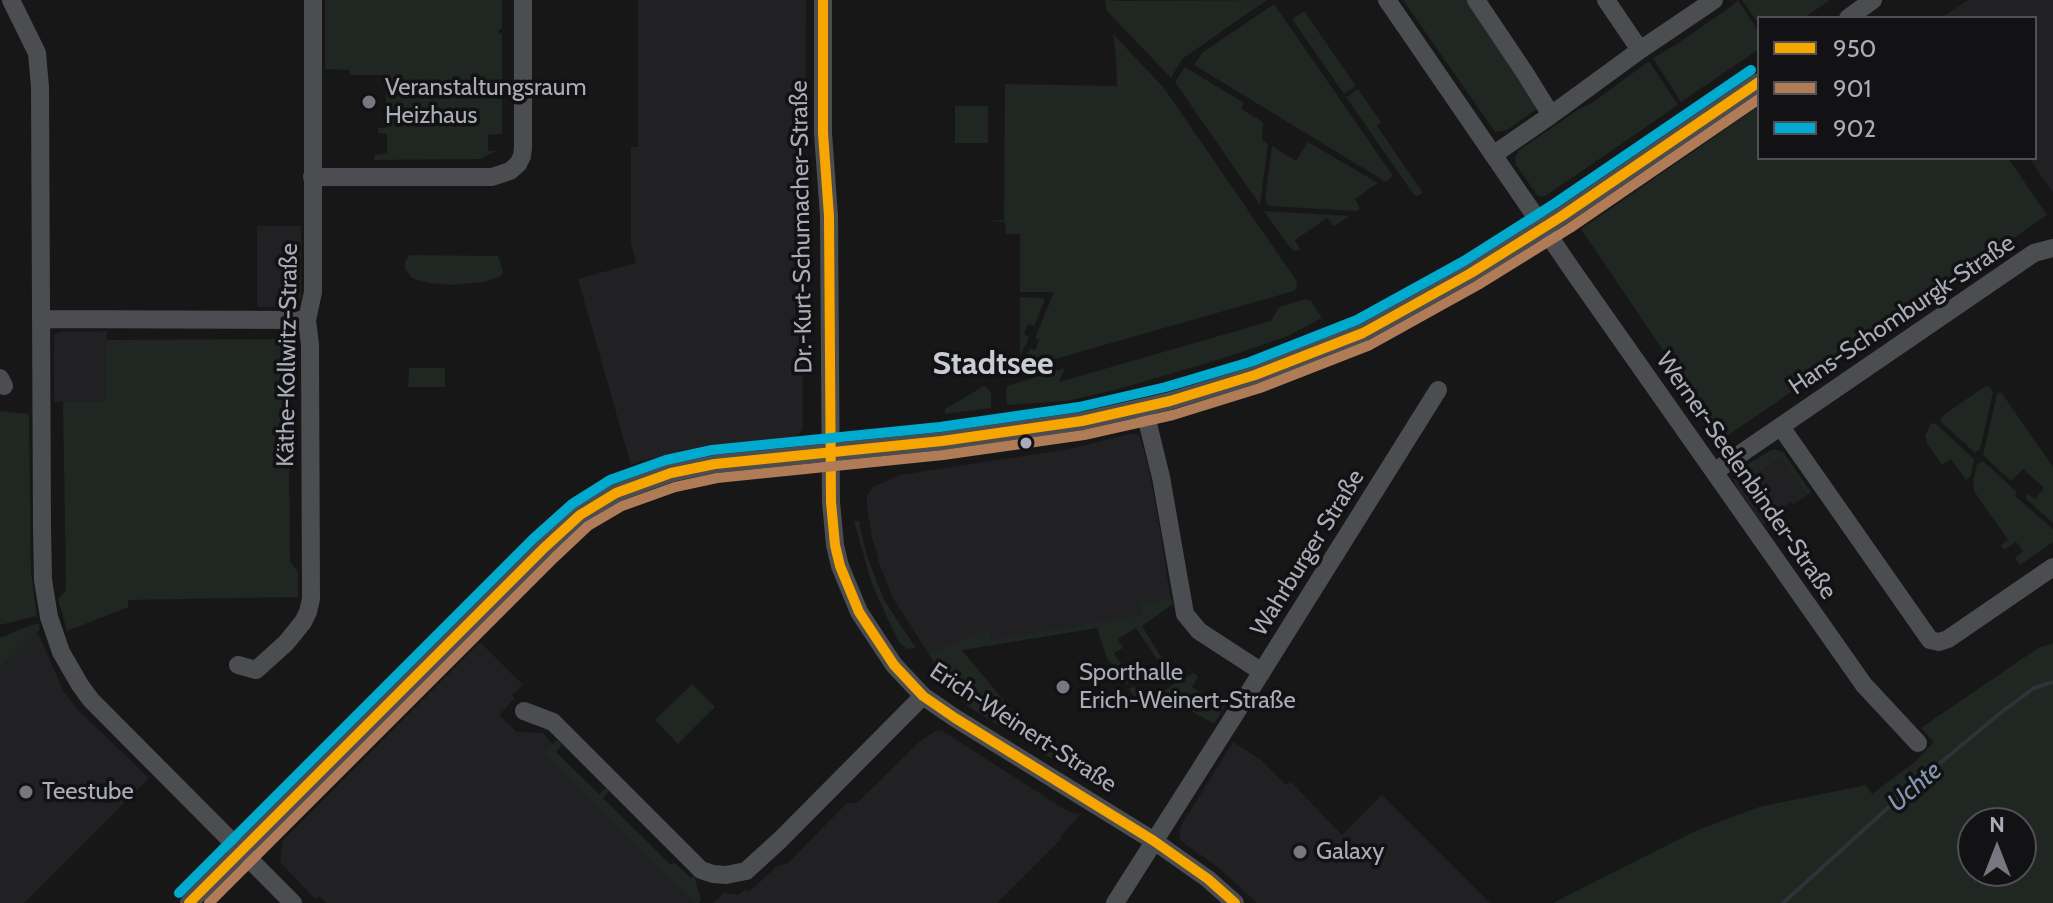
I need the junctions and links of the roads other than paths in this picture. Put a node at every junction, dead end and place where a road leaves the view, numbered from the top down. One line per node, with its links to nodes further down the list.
1 (11, 0): 18 (street)
2 (313, 0): 15 (street, Käthe-Kollwitz-Straße)
3 (523, 0): 15 (street)
4 (823, 0): 23 (street, Dr.-Kurt-Schumacher-Straße)
5 (1387, 0): 14 (street, Werner-Seelenbinder-Straße)
6 (1476, 0): 13 (street)
7 (1606, 0): 11 (street)
8 (1714, 0): 11 (street)
9 (1873, 0): 10 (street)
10 (1851, 16)
11 (1640, 50): 13 (street)
12 (1757, 83): 16 (street)
13 (1551, 115): 14 (street)
14 (1493, 155): 16 (street, Werner-Seelenbinder-Straße)
15 (312, 177): 19 (street, Käthe-Kollwitz-Straße)
16 (1543, 229): 21 (street); 24 (street, Werner-Seelenbinder-Straße)
17 (2053, 248): 22 (street, Hans-Schomburgk-Straße)
18 (41, 319): 19 (street); 32 (street)
19 (307, 320): 26 (street, Käthe-Kollwitz-Straße)
20 (1438, 390): 27 (street, Wahrburger Straße)
21 (1144, 408): 23 (street); 27 (street)
22 (1781, 427): 24 (street, Hans-Schomburgk-Straße); 25 (street, Hans-Schomburgk-Straße)
23 (829, 454): 28 (street, Erich-Weinert-Straße); 32 (street)
24 (1714, 472): 30 (street, Werner-Seelenbinder-Straße)
25 (2053, 567)
26 (238, 665)
27 (1262, 672): 31 (street, Wahrburger Straße)
28 (923, 696): 29 (street); 31 (street, Erich-Weinert-Straße)
29 (524, 711)
30 (1918, 743)
31 (1154, 841): 35 (street, Wahrburger Straße); 36 (street, Erich-Weinert-Straße)
32 (241, 851): 33 (street); 34 (street)
33 (189, 903)
34 (293, 903)
35 (1115, 903)
36 (1235, 903)

